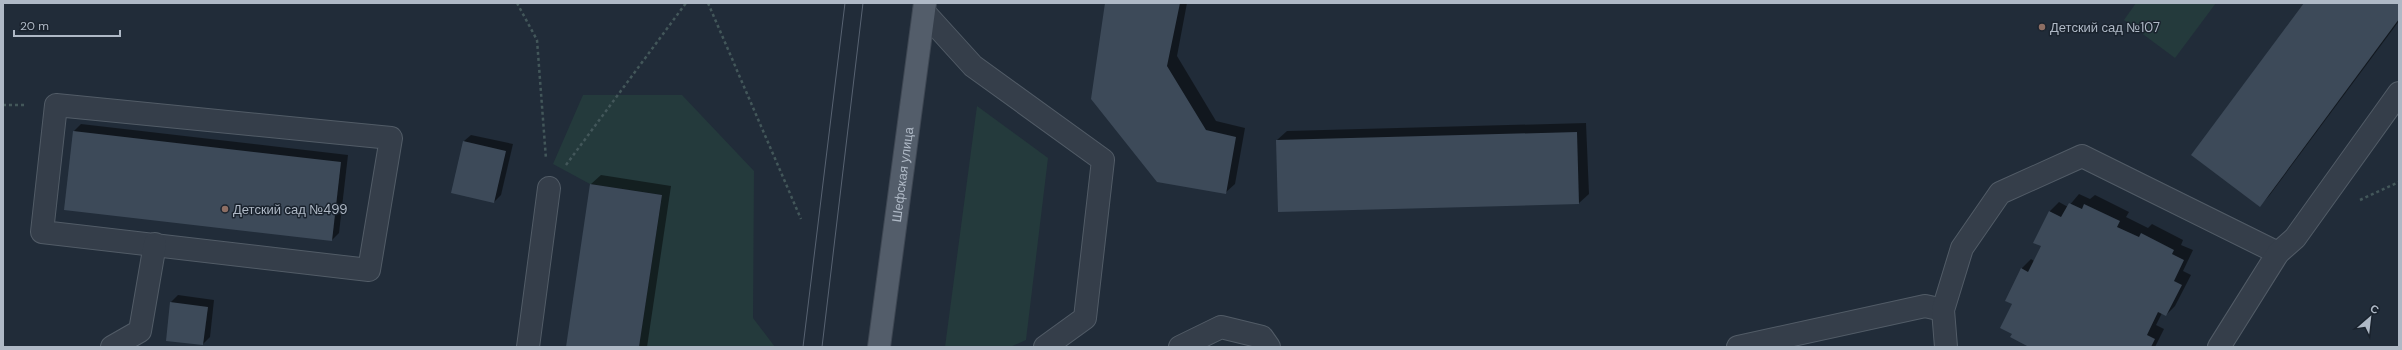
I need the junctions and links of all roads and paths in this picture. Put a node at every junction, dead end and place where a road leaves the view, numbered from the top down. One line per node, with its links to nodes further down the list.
1 (517, 3): 6 (path)
2 (686, 3): 6 (path)
3 (708, 3): 7 (path)
4 (924, 8): 13 (main road, Шефская улица); 14 (lane)
5 (2399, 93): 9 (lane)
6 (549, 188): 12 (lane)
7 (801, 219)
8 (155, 244): 8 (lane); 11 (lane)
9 (2278, 253): 10 (lane); 19 (lane)
10 (1943, 310): 17 (lane); 18 (lane)
11 (112, 347)
12 (528, 347)
13 (879, 347)
14 (1045, 347)
15 (1180, 347): 16 (lane)
16 (1269, 347)
17 (1738, 347)
18 (1946, 347)
19 (2219, 347)

